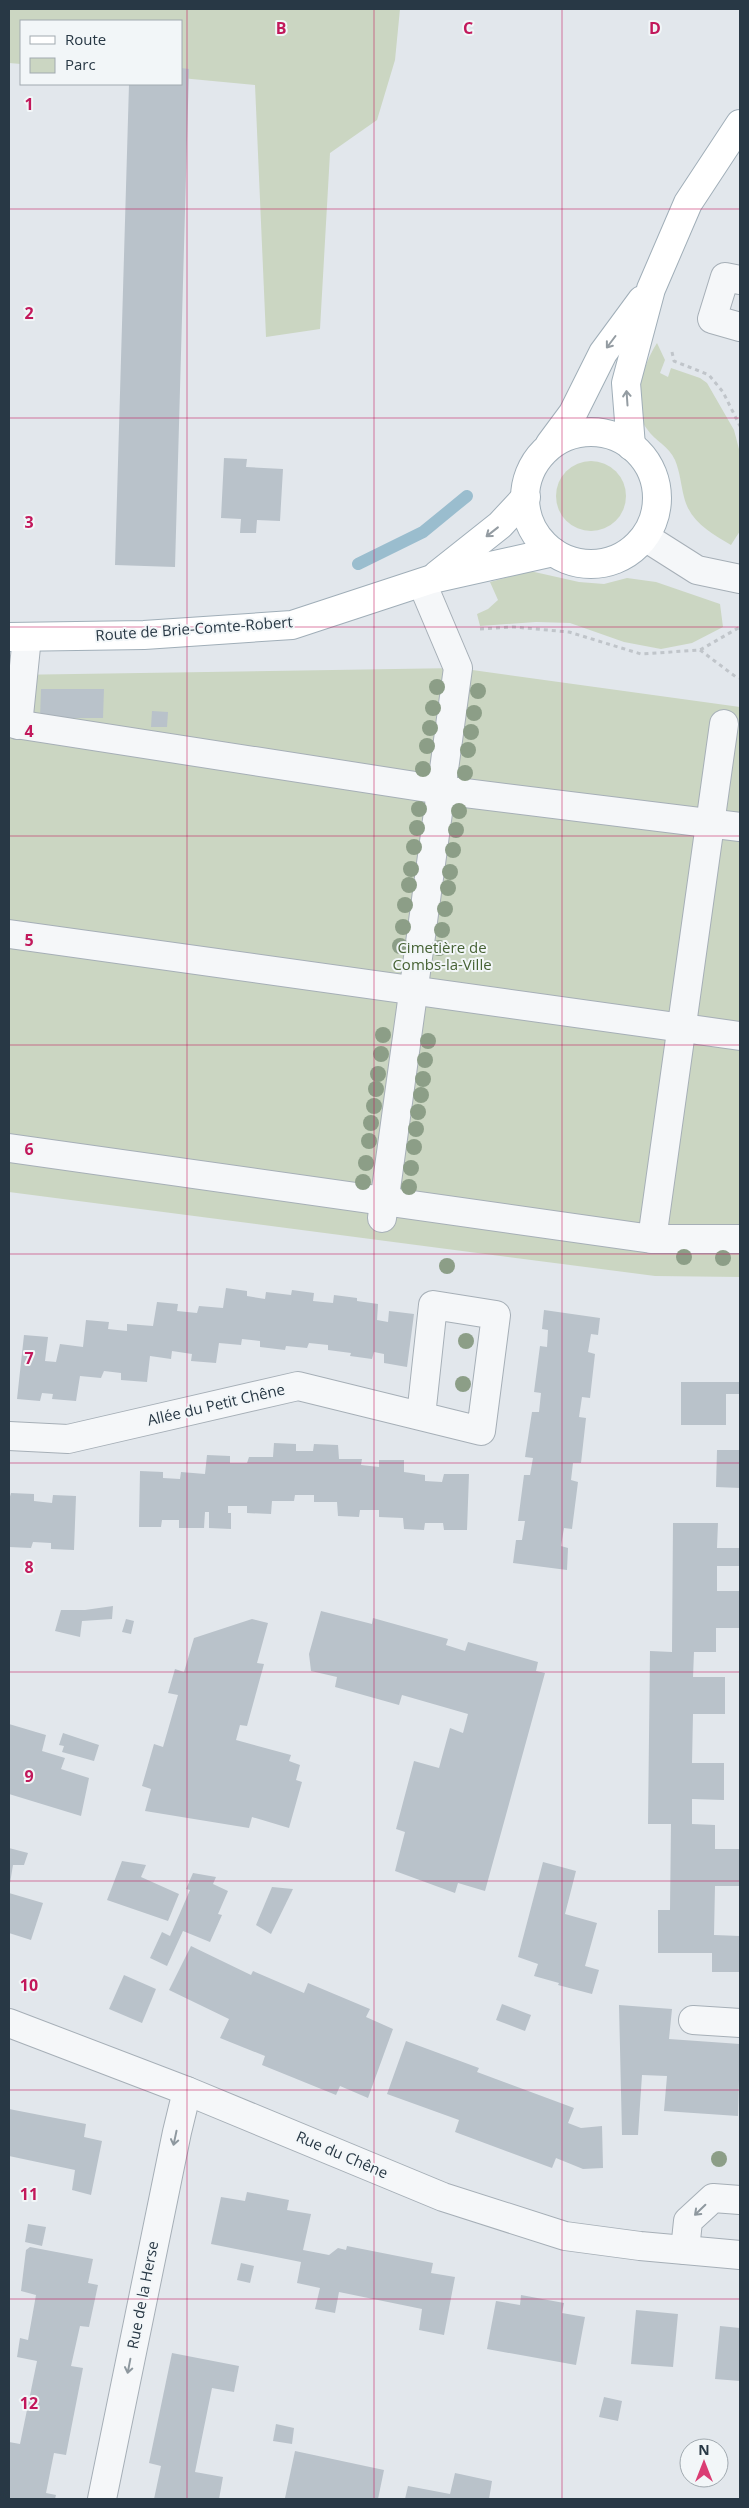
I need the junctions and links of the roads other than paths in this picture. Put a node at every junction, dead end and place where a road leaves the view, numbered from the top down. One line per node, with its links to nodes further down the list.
1 (740, 124): 3 (main road)
2 (740, 280): 4 (street)
3 (651, 289): 5 (main road, one-way to 5); 6 (main road, one-way to 3)
4 (740, 327)
5 (549, 446): 6 (main road); 7 (main road)
6 (631, 446): 8 (main road)
7 (526, 497): 9 (main road); 11 (main road, Route de Brie-Comte-Robert, one-way to 11)
8 (645, 537): 9 (main road); 10 (street)
9 (552, 552): 11 (main road, Route de Brie-Comte-Robert)
10 (740, 579)
11 (427, 581): 12 (main road, Route de Brie-Comte-Robert); 15 (street)
12 (18, 637): 13 (street)
13 (13, 724): 15 (street)
14 (724, 724): 16 (street)
15 (442, 790): 16 (street); 19 (street)
16 (711, 824): 17 (street); 20 (street)
17 (740, 827)
18 (9, 934): 19 (street)
19 (414, 991): 20 (street); 23 (street)
20 (682, 1028): 21 (street); 24 (street)
21 (740, 1036)
22 (9, 1148): 23 (street)
23 (383, 1210): 24 (street)
24 (652, 1239): 25 (street)
25 (740, 1239)
26 (421, 1416): 26 (street, Allée du Petit Chêne); 27 (street, Allée du Petit Chêne)
27 (9, 1436)
28 (693, 2020): 29 (street)
29 (740, 2022)
30 (9, 2023): 31 (street, Rue du Chêne)
31 (187, 2091): 33 (street, Rue du Chêne); 35 (street, Rue de la Herse, one-way to 35)
32 (740, 2200): 33 (street, one-way to 33)
33 (685, 2250): 34 (street, Rue du Chêne)
34 (740, 2255)
35 (102, 2499)

